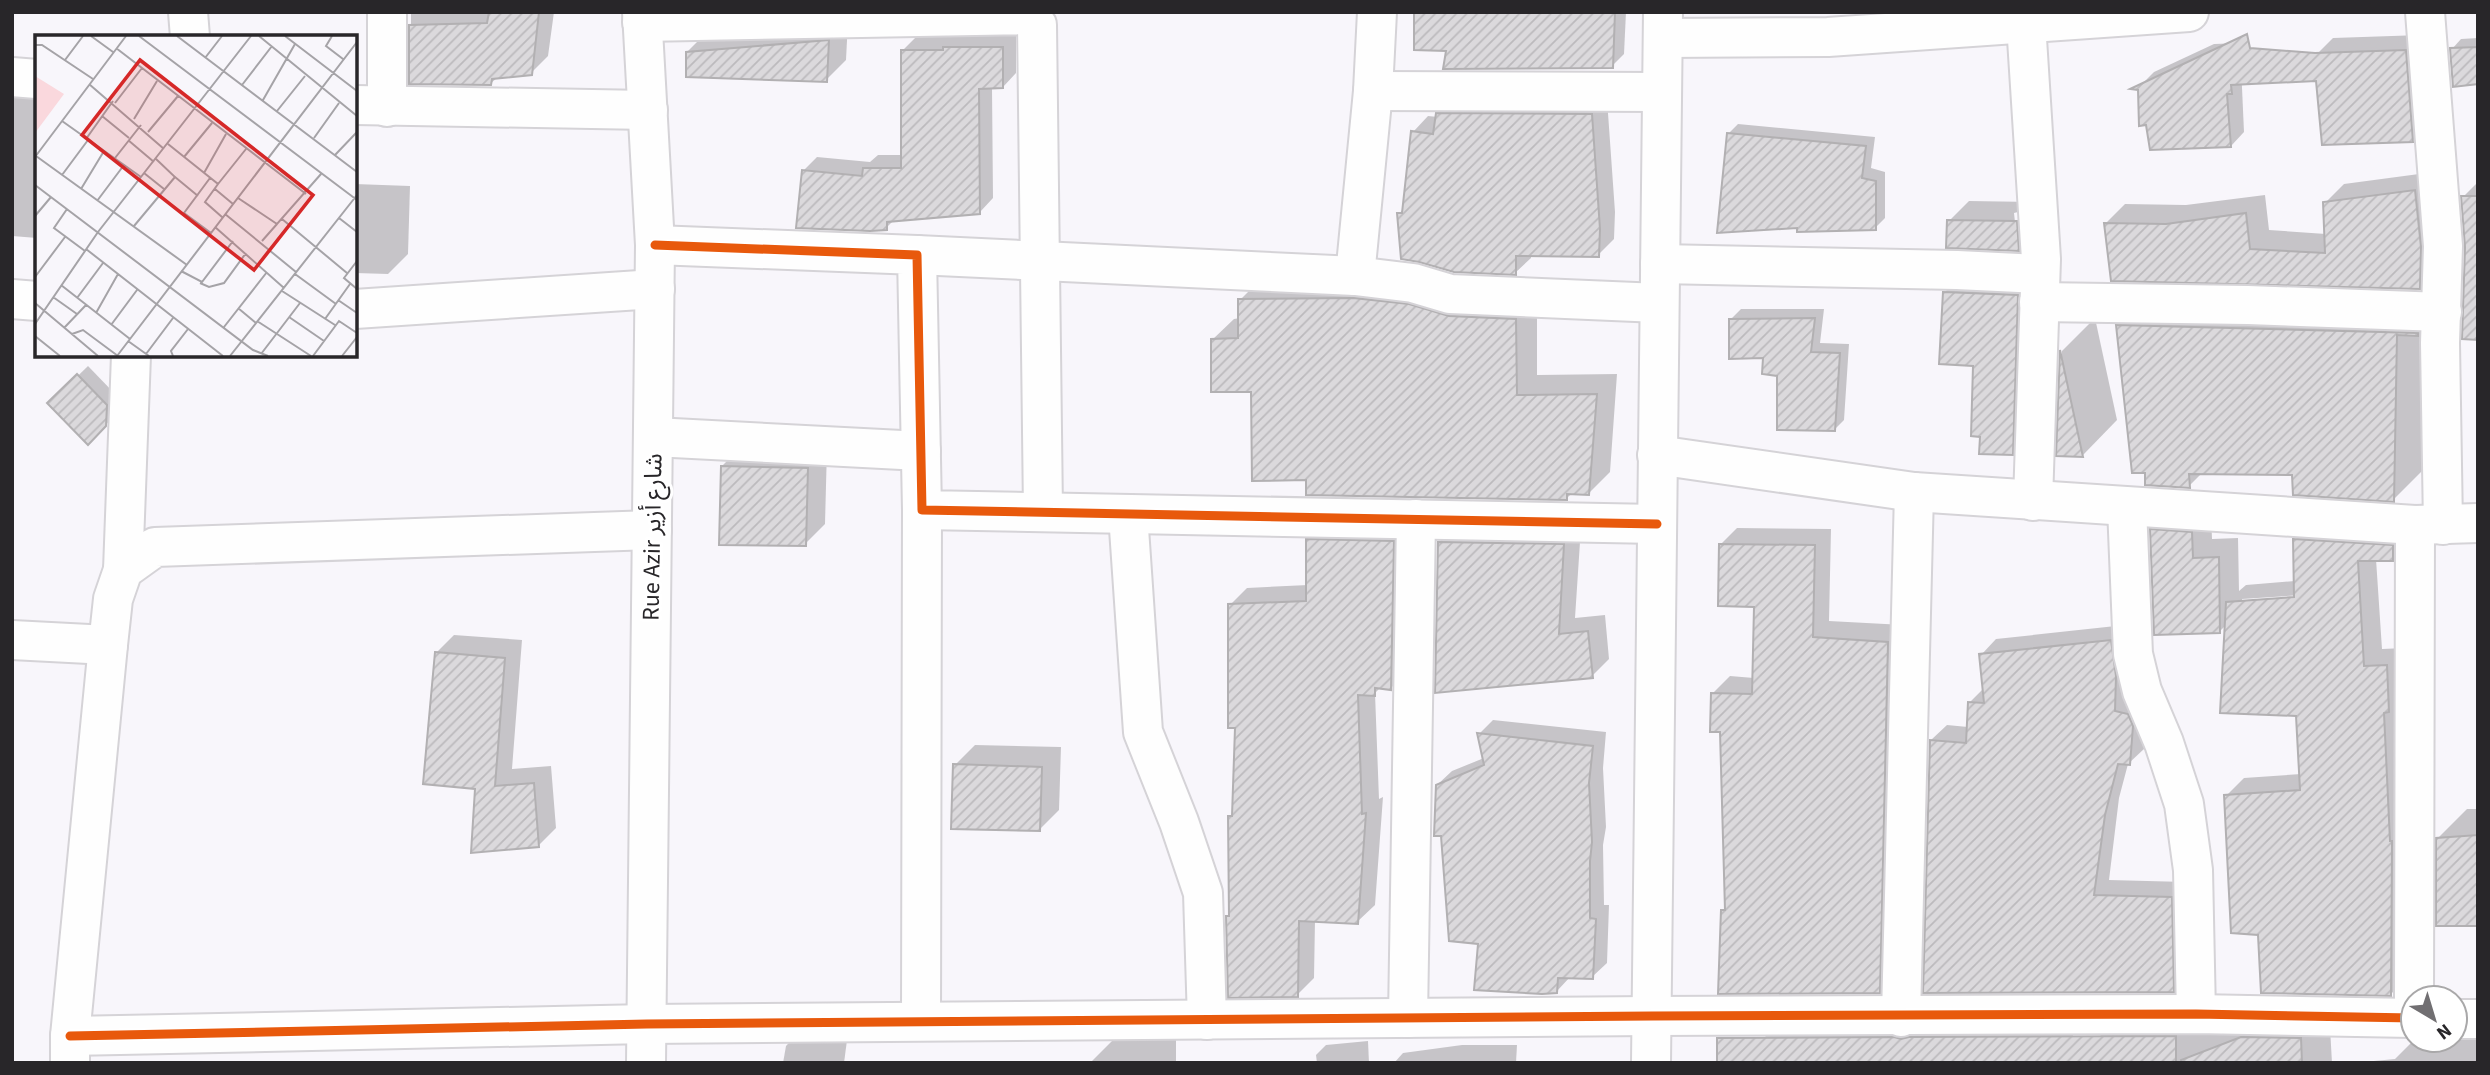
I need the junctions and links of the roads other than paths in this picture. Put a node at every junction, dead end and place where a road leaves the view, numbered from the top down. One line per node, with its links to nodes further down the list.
1 (188, 12): 11 (street)
2 (387, 12): 16 (street)
3 (1377, 12): 14 (street)
4 (2189, 12): 6 (street)
5 (2425, 12): 29 (street)
6 (2182, 13): 9 (street)
7 (642, 17): 17 (street, Rue Azir شارع أزير); 20 (street)
8 (1902, 22): 9 (street); 10 (street)
9 (2026, 23): 23 (street)
10 (1663, 25): 15 (street)
11 (190, 35)
12 (12, 77): 13 (street)
13 (35, 79)
14 (1373, 91): 15 (street); 22 (street)
15 (1662, 92): 21 (street)
16 (371, 106): 17 (street)
17 (648, 110): 18 (street, Rue Azir شارع أزير)
18 (656, 245): 19 (street); 24 (street, Rue Azir شارع أزير)
19 (917, 255): 20 (street); 32 (street)
20 (1039, 262): 22 (street); 38 (street)
21 (1660, 264): 23 (street); 27 (street)
22 (1356, 276): 27 (street)
23 (2039, 288): 29 (street); 35 (street)
24 (655, 289): 28 (street); 31 (street, Rue Azir شارع أزير)
25 (12, 299): 26 (street)
26 (35, 301)
27 (1659, 303): 33 (street)
28 (357, 309)
29 (2442, 312): 42 (street)
30 (131, 357): 44 (street)
31 (654, 437): 32 (street); 43 (street, Rue Azir شارع أزير)
32 (921, 451): 37 (street)
33 (1657, 455): 34 (street); 41 (street)
34 (1914, 492): 35 (street); 50 (street)
35 (2033, 500): 36 (street)
36 (2127, 507): 42 (street); 48 (street)
37 (922, 510): 38 (street); 54 (street)
38 (1043, 512): 39 (street)
39 (1128, 514): 40 (street); 53 (street)
40 (1416, 519): 41 (street); 51 (street)
41 (1657, 524): 49 (street)
42 (2445, 525): 47 (street)
43 (652, 530): 44 (street); 55 (street, Rue Azir شارع أزير)
44 (122, 570): 46 (street)
45 (12, 640): 46 (street)
46 (108, 645): 56 (street)
47 (2415, 984)
48 (2196, 1014): 50 (street); 52 (street)
49 (1652, 1016): 50 (street); 51 (street); 58 (street)
50 (1900, 1017)
51 (1408, 1018): 53 (street)
52 (2399, 1018)
53 (1207, 1020): 54 (street)
54 (921, 1021): 55 (street)
55 (647, 1024): 56 (street); 57 (street, Rue Azir شارع أزير)
56 (70, 1049)
57 (646, 1063)
58 (1651, 1063)

